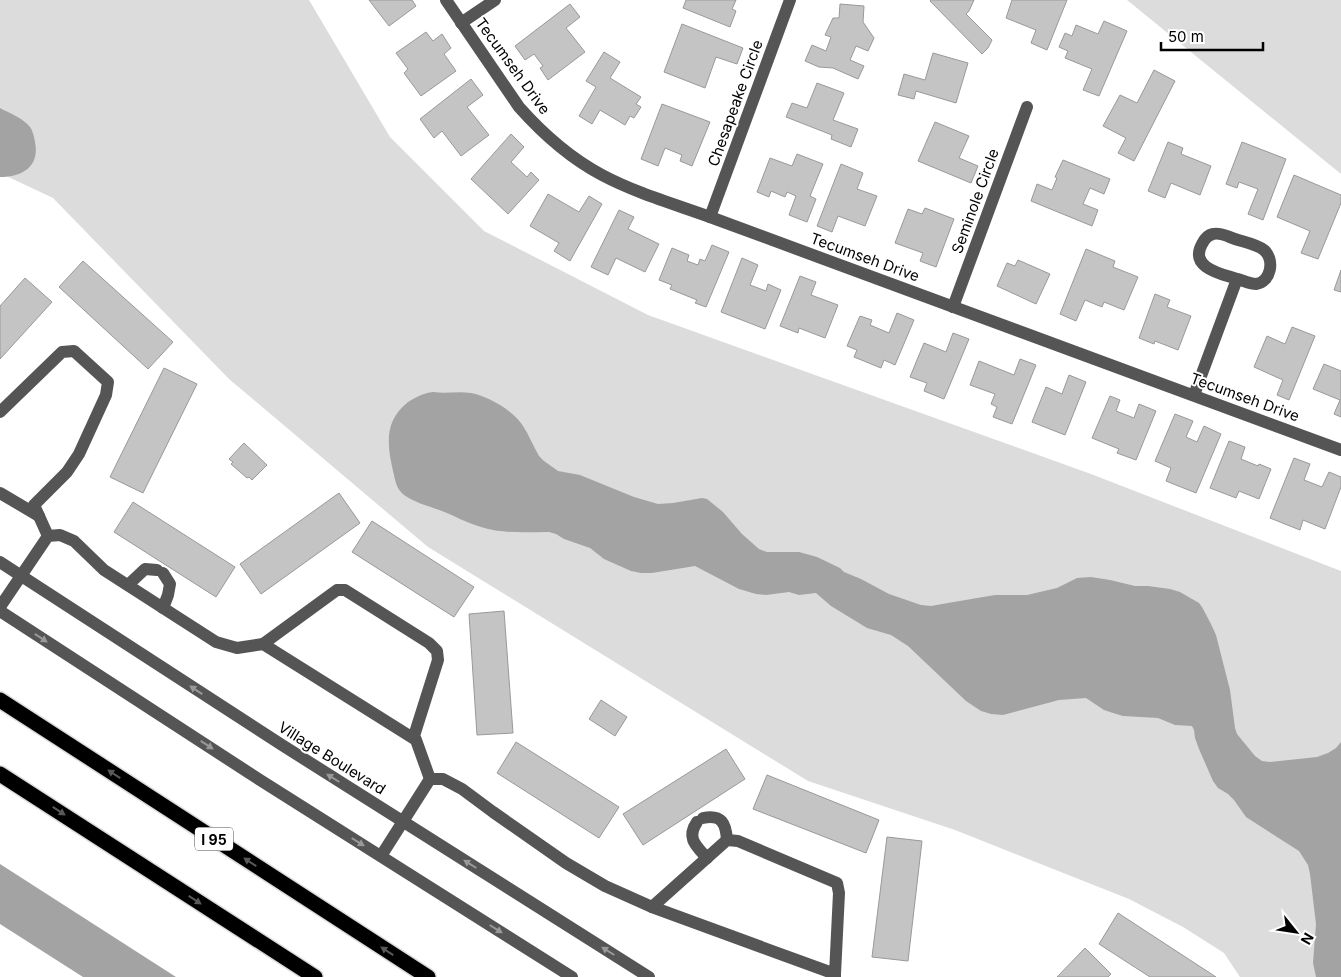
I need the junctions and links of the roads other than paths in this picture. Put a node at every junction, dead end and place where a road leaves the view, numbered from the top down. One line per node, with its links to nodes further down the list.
1 (446, 0): 4 (street, Tecumseh Drive)
2 (495, 0): 4 (street)
3 (790, 0): 6 (street, Chesapeake Circle)
4 (461, 23): 6 (street, Tecumseh Drive)
5 (1027, 107): 8 (street, Seminole Circle)
6 (710, 217): 8 (street, Tecumseh Drive)
7 (1237, 279): 7 (street); 9 (street)
8 (953, 307): 9 (street, Tecumseh Drive)
9 (1194, 395): 11 (street, Tecumseh Drive)
10 (0, 412): 13 (street)
11 (1341, 450)
12 (0, 492): 13 (street)
13 (39, 516): 14 (street)
14 (48, 536): 16 (street); 17 (street)
15 (0, 562): 16 (street, Village Boulevard)
16 (21, 576): 18 (street); 26 (street, Village Boulevard, one-way to 16)
17 (128, 585): 19 (street); 19 (street)
18 (0, 607)
19 (164, 608): 21 (street)
20 (0, 611): 28 (street, one-way to 28)
21 (263, 644): 23 (street); 23 (street)
22 (0, 700): 33 (highway, I 95, one-way to 22)
23 (416, 740): 25 (street)
24 (0, 774): 32 (highway, one-way to 32)
25 (430, 779): 26 (street); 30 (street)
26 (403, 822): 28 (street); 35 (street, Village Boulevard, one-way to 26)
27 (727, 840): 29 (street); 29 (street); 31 (street)
28 (381, 856): 34 (street, one-way to 34)
29 (707, 858): 30 (street)
30 (652, 907): 31 (street)
31 (835, 976)
32 (315, 977)
33 (428, 977)
34 (572, 977)
35 (649, 977)

